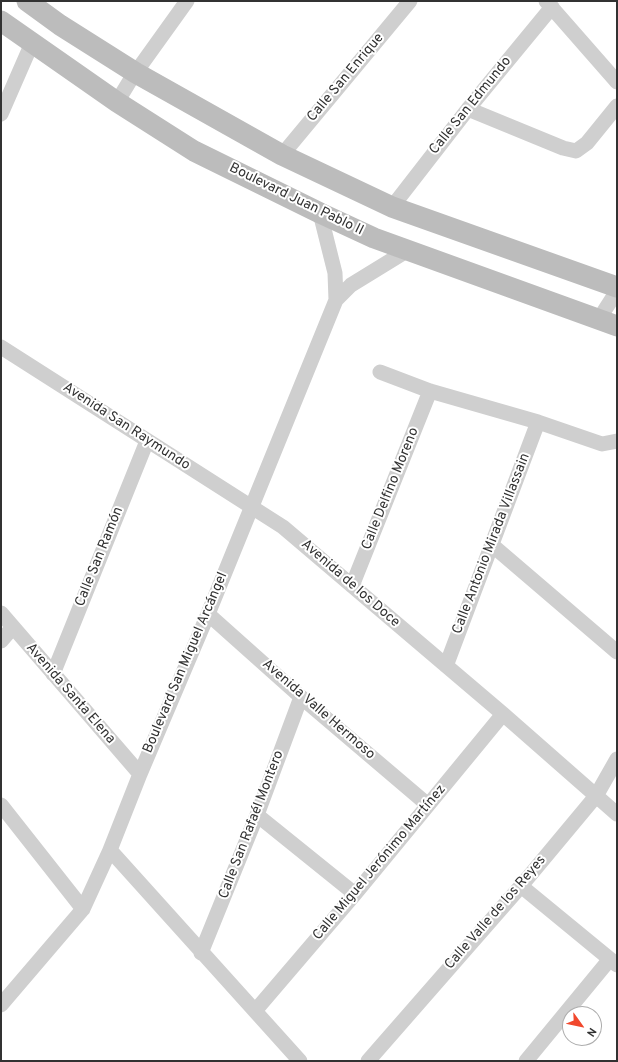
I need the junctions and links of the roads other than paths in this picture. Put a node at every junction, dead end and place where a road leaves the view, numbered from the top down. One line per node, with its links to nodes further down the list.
1 (27, 1): 7 (street)
2 (187, 1): 7 (street)
3 (410, 1): 13 (street, Calle San Enrique)
4 (549, 4): 8 (street); 11 (street, Calle San Edmundo)
5 (1, 21): 6 (street, Boulevard Juan Pablo II)
6 (32, 43): 9 (street, Boulevard Juan Pablo II); 12 (street)
7 (134, 76): 9 (street); 13 (street)
8 (617, 82)
9 (120, 97): 15 (street, Boulevard Juan Pablo II)
10 (617, 106): 11 (street)
11 (468, 109): 14 (street, Calle San Edmundo)
12 (1, 114)
13 (282, 155): 14 (street)
14 (392, 207): 17 (street)
15 (320, 213): 16 (street, Boulevard Juan Pablo II); 19 (street, Boulevard San Miguel Arcángel)
16 (408, 250): 19 (street, Boulevard San Miguel Arcángel); 20 (street, Boulevard Juan Pablo II)
17 (617, 287)
18 (617, 291): 20 (street)
19 (336, 300): 27 (street, Boulevard San Miguel Arcángel)
20 (608, 322)
21 (1, 347): 25 (street, Avenida San Raymundo)
22 (380, 372): 23 (street)
23 (430, 391): 24 (street); 29 (street, Calle Delfino Moreno)
24 (538, 422): 26 (street); 28 (street, Calle Antonio Mirada Villassain)
25 (147, 441): 27 (street, Avenida San Raymundo); 36 (street, Calle San Ramón)
26 (617, 441)
27 (251, 507): 29 (street, Avenida de los Doce); 31 (street, Boulevard San Miguel Arcángel)
28 (492, 545): 34 (street); 35 (street, Calle Antonio Mirada Villassain)
29 (352, 586): 35 (street, Avenida de los Doce)
30 (1, 613): 32 (street, Avenida Santa Elena)
31 (208, 614): 37 (street, Avenida Valle Hermoso); 40 (street, Boulevard San Miguel Arcángel)
32 (13, 627): 33 (street); 36 (street, Avenida Santa Elena)
33 (1, 641)
34 (617, 652)
35 (446, 666): 38 (street, Avenida de los Doce)
36 (53, 674): 40 (street, Avenida Santa Elena)
37 (301, 697): 43 (street, Avenida Valle Hermoso); 45 (street, Calle San Rafaél Montero)
38 (503, 714): 41 (street); 43 (street, Calle Miguel Jerónimo Martínez)
39 (617, 759): 41 (street, Calle Valle de los Reyes)
40 (140, 774): 46 (street, Boulevard San Miguel Arcángel)
41 (596, 796): 44 (street); 47 (street, Calle Valle de los Reyes)
42 (1, 805): 49 (street)
43 (428, 805): 48 (street, Calle Miguel Jerónimo Martínez)
44 (617, 814)
45 (257, 815): 48 (street); 50 (street, Calle San Rafaél Montero)
46 (110, 850): 49 (street, Boulevard San Miguel Arcángel); 50 (street)
47 (521, 886): 51 (street); 55 (street, Calle Valle de los Reyes)
48 (355, 894): 53 (street, Calle Miguel Jerónimo Martínez)
49 (83, 909): 52 (street, Boulevard San Miguel Arcángel)
50 (201, 953): 53 (street)
51 (613, 962): 56 (street)
52 (1, 1004)
53 (255, 1011): 54 (street)
54 (300, 1061)
55 (368, 1061)
56 (526, 1061)

